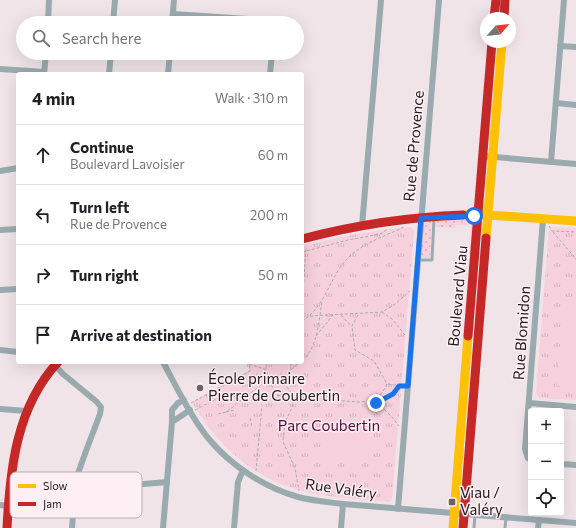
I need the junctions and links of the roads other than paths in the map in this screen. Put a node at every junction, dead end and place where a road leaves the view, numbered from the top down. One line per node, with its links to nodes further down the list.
1 (50, 0): 12 (street)
2 (115, 0): 13 (street)
3 (174, 0): 11 (street)
4 (381, 0): 41 (street)
5 (439, 0): 38 (street, Rue de Provence)
6 (496, 0): 9 (main road)
7 (505, 0): 10 (main road)
8 (564, 0): 15 (street)
9 (495, 12)
10 (504, 12)
11 (173, 14): 14 (street)
12 (49, 16)
13 (114, 16)
14 (203, 16)
15 (560, 46): 16 (street); 29 (street)
16 (576, 47)
17 (492, 48): 31 (main road, Boulevard Viau)
18 (501, 48): 31 (main road, Boulevard Viau)
19 (45, 60): 25 (street)
20 (110, 60): 26 (street)
21 (169, 60): 27 (street)
22 (271, 60): 28 (street)
23 (0, 69): 24 (street)
24 (33, 72)
25 (44, 72)
26 (109, 72)
27 (168, 72)
28 (270, 72)
29 (556, 103): 30 (street); 32 (street)
30 (576, 105)
31 (488, 156): 32 (street); 36 (main road, Boulevard Viau)
32 (551, 162): 33 (street)
33 (576, 164)
34 (16, 168): 35 (street)
35 (0, 171)
36 (483, 216): 37 (main road); 39 (main road); 71 (main road, Boulevard Viau)
37 (434, 217): 38 (main road); 45 (lane)
38 (421, 218): 41 (main road); 45 (street, Rue de Provence)
39 (544, 219): 40 (main road); 53 (street, Rue Blomidon)
40 (576, 221)
41 (362, 226): 44 (main road)
42 (16, 229): 43 (street)
43 (0, 230)
44 (304, 239)
45 (418, 260): 70 (street, Rue de Provence)
46 (16, 289): 47 (street)
47 (0, 290)
48 (0, 350): 49 (street)
49 (16, 352)
50 (54, 364): 57 (main road)
51 (56, 364): 65 (street)
52 (164, 364): 54 (street, Rue Valéry)
53 (529, 403): 55 (street); 59 (street, Rue Blomidon)
54 (188, 407): 58 (street); 58 (street); 62 (street, Rue Valéry)
55 (576, 407)
56 (0, 409): 57 (street)
57 (27, 411): 63 (main road)
58 (172, 422): 66 (street)
59 (528, 458)
60 (564, 464): 61 (street)
61 (576, 465)
62 (243, 470): 68 (street, Rue Valéry); 80 (street)
63 (10, 472)
64 (10, 472): 69 (main road)
65 (78, 472)
66 (167, 482): 67 (street); 79 (street)
67 (142, 484)
68 (343, 504): 70 (street, Rue Valéry); 81 (street)
69 (4, 505): 77 (main road)
70 (398, 509): 71 (street, Rue Valéry)
71 (459, 513): 72 (street, Rue Valéry); 82 (main road, Boulevard Viau); 83 (main road, Boulevard Viau)
72 (475, 515): 74 (street, Rue Valéry); 84 (lane)
73 (73, 518): 78 (street)
74 (506, 518): 75 (street, Rue Valéry); 85 (lane)
75 (539, 520): 76 (street, Rue Valéry); 86 (street)
76 (576, 523)
77 (7, 528)
78 (72, 528)
79 (163, 528)
80 (234, 528)
81 (341, 528)
82 (453, 528)
83 (463, 528)
84 (474, 528)
85 (505, 528)
86 (538, 528)

